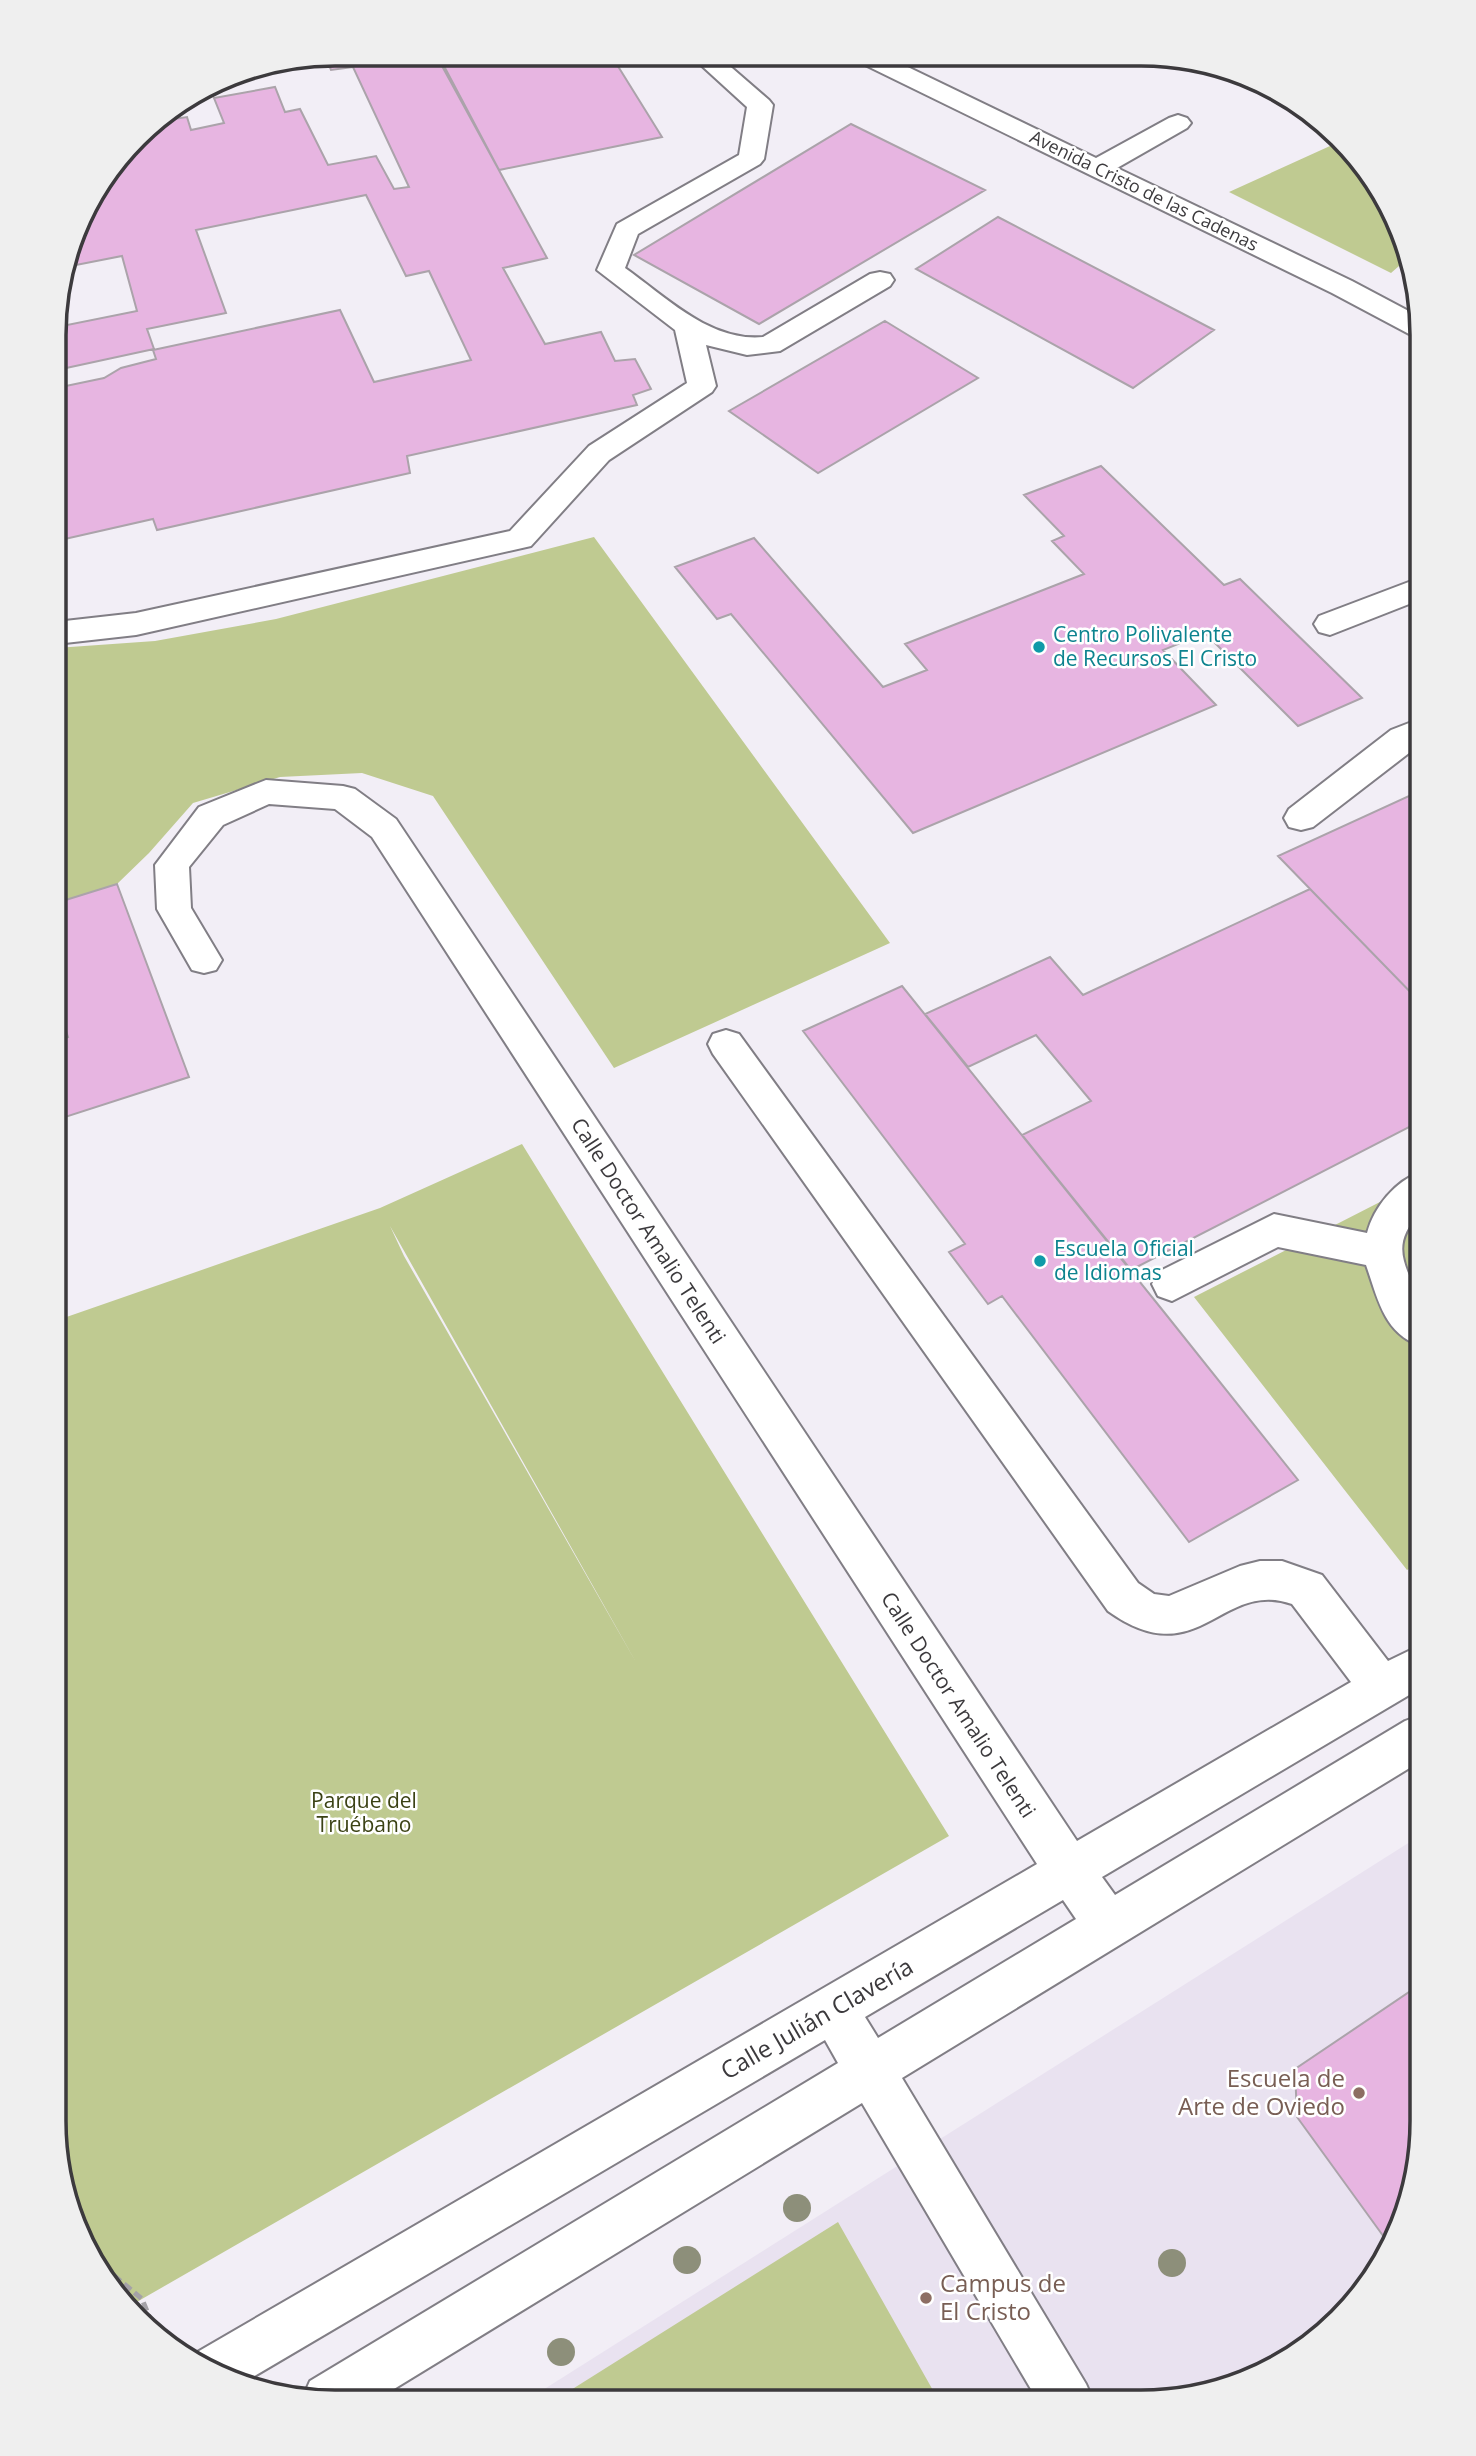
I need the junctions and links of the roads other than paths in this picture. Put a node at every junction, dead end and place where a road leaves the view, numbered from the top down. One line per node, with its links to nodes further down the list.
1 (715, 66): 7 (street)
2 (887, 66): 4 (street, Avenida Cristo de las Cadenas)
3 (1178, 123): 4 (street)
4 (1097, 168): 6 (street, Avenida Cristo de las Cadenas)
5 (880, 280): 7 (street)
6 (1409, 322)
7 (688, 327): 10 (street)
8 (1410, 592): 9 (street)
9 (1330, 624)
10 (66, 632)
11 (1410, 735): 12 (street)
12 (1301, 818)
13 (204, 960): 22 (street, Calle Doctor Amalio Telenti)
14 (726, 1044): 20 (street)
15 (1410, 1200): 16 (street)
16 (1381, 1252): 17 (street); 18 (street)
17 (1172, 1284)
18 (1410, 1320)
19 (1410, 1671): 20 (street, Calle Julián Clavería)
20 (1382, 1688): 22 (street, Calle Julián Clavería)
21 (1410, 1742): 23 (street)
22 (1071, 1871): 23 (street, Calle Doctor Amalio Telenti); 24 (street, Calle Julián Clavería)
23 (1109, 1926): 25 (street)
24 (834, 2009): 25 (street); 26 (street, Calle Julián Clavería)
25 (869, 2071): 27 (street); 28 (street)
26 (224, 2365)
27 (343, 2390)
28 (1061, 2390)

